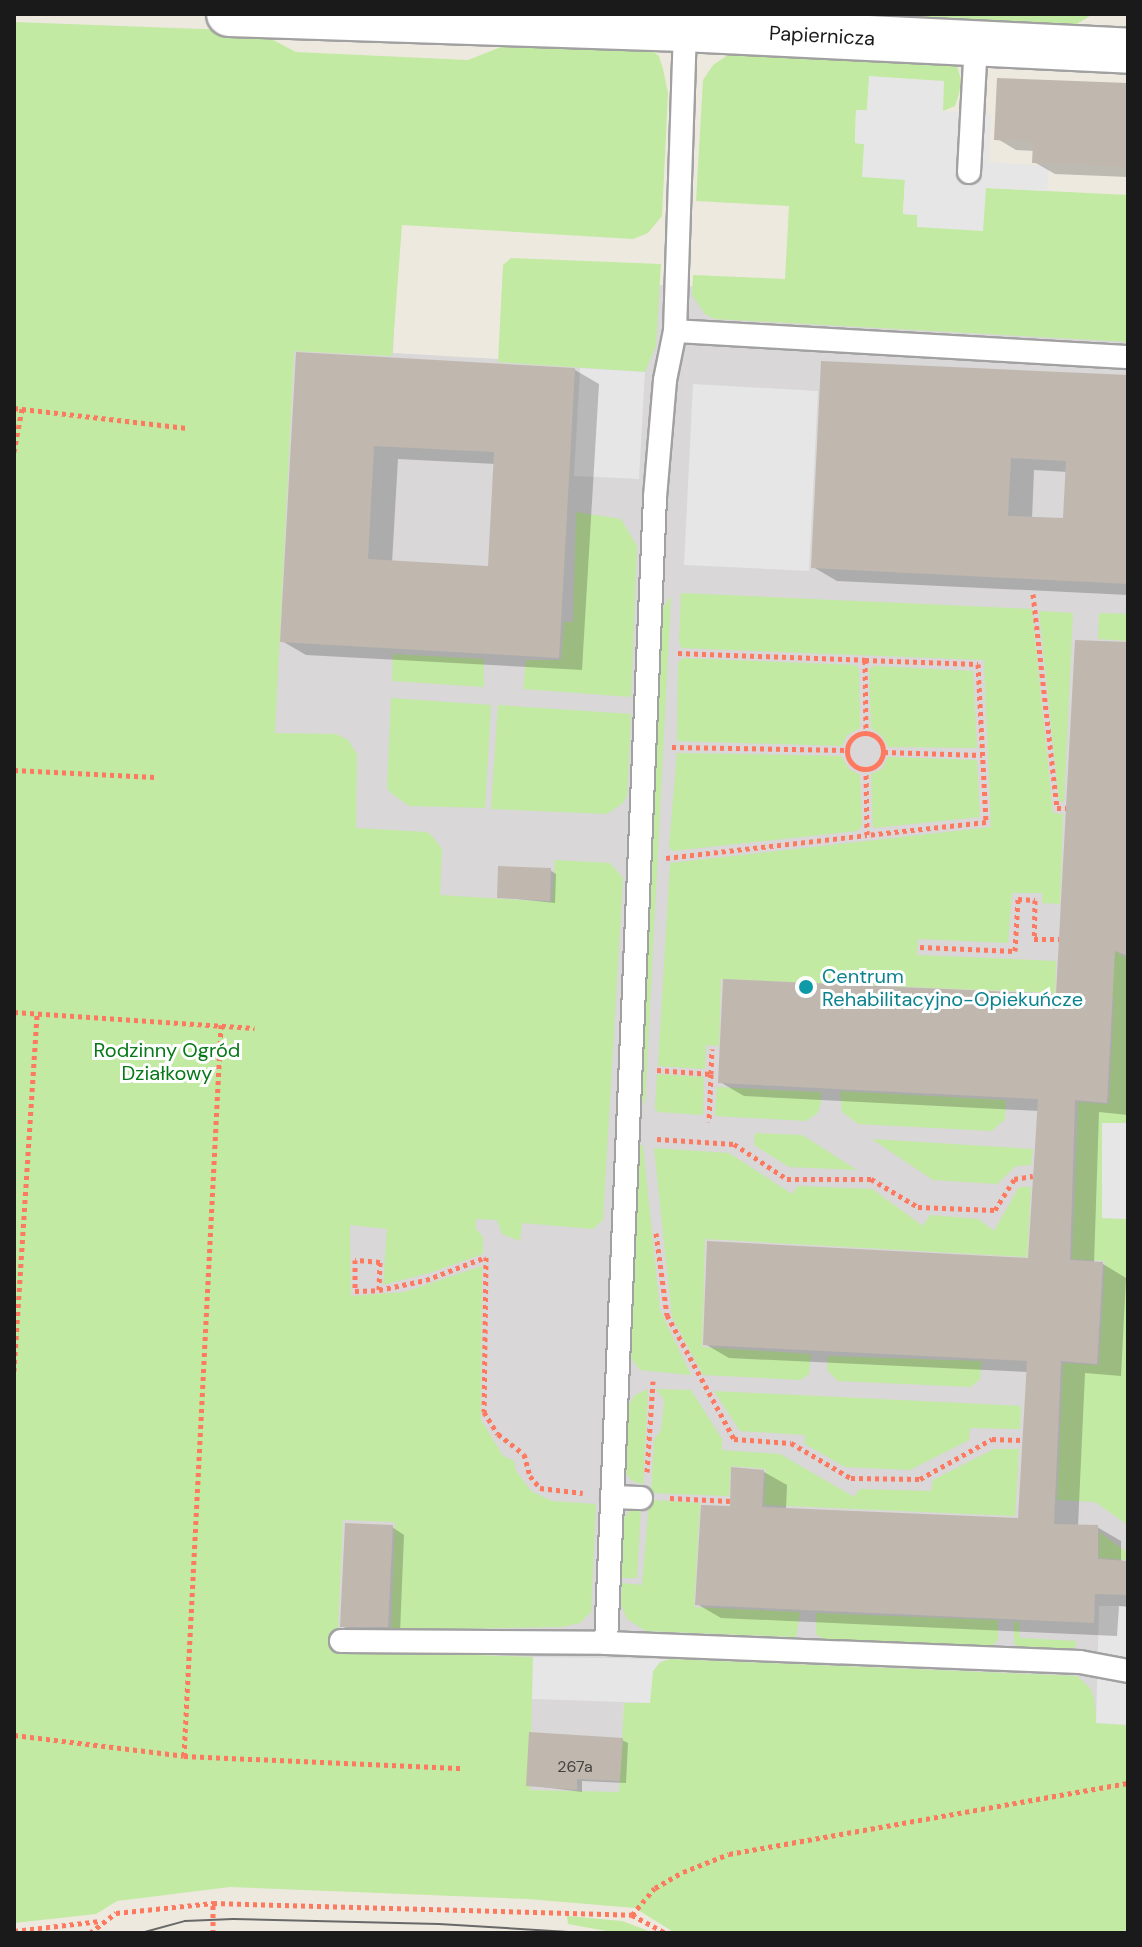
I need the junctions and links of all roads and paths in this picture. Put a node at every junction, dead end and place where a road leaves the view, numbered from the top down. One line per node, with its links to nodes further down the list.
1 (229, 14): 2 (street, Papiernicza)
2 (685, 29): 3 (street, Papiernicza); 7 (lane)
3 (976, 43): 5 (street, Papiernicza); 6 (lane)
4 (1128, 44): 5 (street)
5 (1128, 51)
6 (969, 172)
7 (675, 331): 8 (lane); 49 (lane)
8 (1128, 357)
9 (14, 408): 10 (path)
10 (22, 409): 11 (path); 12 (path)
11 (187, 428)
12 (14, 452)
13 (1033, 594): 26 (path)
14 (674, 639): 15 (path)
15 (865, 660): 17 (path); 21 (path)
16 (669, 731): 18 (path)
17 (866, 732): 19 (path); 20 (path)
18 (668, 747): 19 (path); 22 (path)
19 (847, 750): 24 (path)
20 (884, 752): 21 (path); 24 (path)
21 (982, 755): 27 (path)
22 (668, 763)
23 (14, 770): 25 (path)
24 (866, 770): 27 (path)
25 (155, 777)
26 (1066, 808)
27 (867, 835): 29 (path)
28 (664, 842): 29 (path)
29 (663, 858): 30 (path)
30 (662, 873)
31 (1059, 939): 32 (path)
32 (920, 947)
33 (14, 1012): 34 (path)
34 (37, 1013): 35 (path); 45 (path)
35 (221, 1025): 36 (path); 55 (path)
36 (254, 1028)
37 (712, 1049): 38 (path)
38 (711, 1074): 39 (path); 40 (path)
39 (651, 1082)
40 (709, 1122)
41 (648, 1139): 42 (path)
42 (1033, 1176)
43 (655, 1225): 47 (path)
44 (379, 1290): 44 (path); 49 (path)
45 (14, 1371)
46 (653, 1381): 48 (path)
47 (1022, 1440)
48 (649, 1492): 49 (lane); 50 (path)
49 (612, 1495): 52 (lane)
50 (730, 1501)
51 (341, 1641): 52 (lane)
52 (606, 1643): 53 (lane)
53 (1128, 1671)
54 (14, 1735): 55 (path)
55 (184, 1756): 56 (path)
56 (464, 1768)
57 (1128, 1783): 59 (path)
58 (213, 1903): 59 (path); 60 (path); 63 (path)
59 (632, 1915): 64 (path)
60 (101, 1921): 61 (path); 62 (path)
61 (14, 1931)
62 (90, 1933)
63 (213, 1933)
64 (666, 1933)

